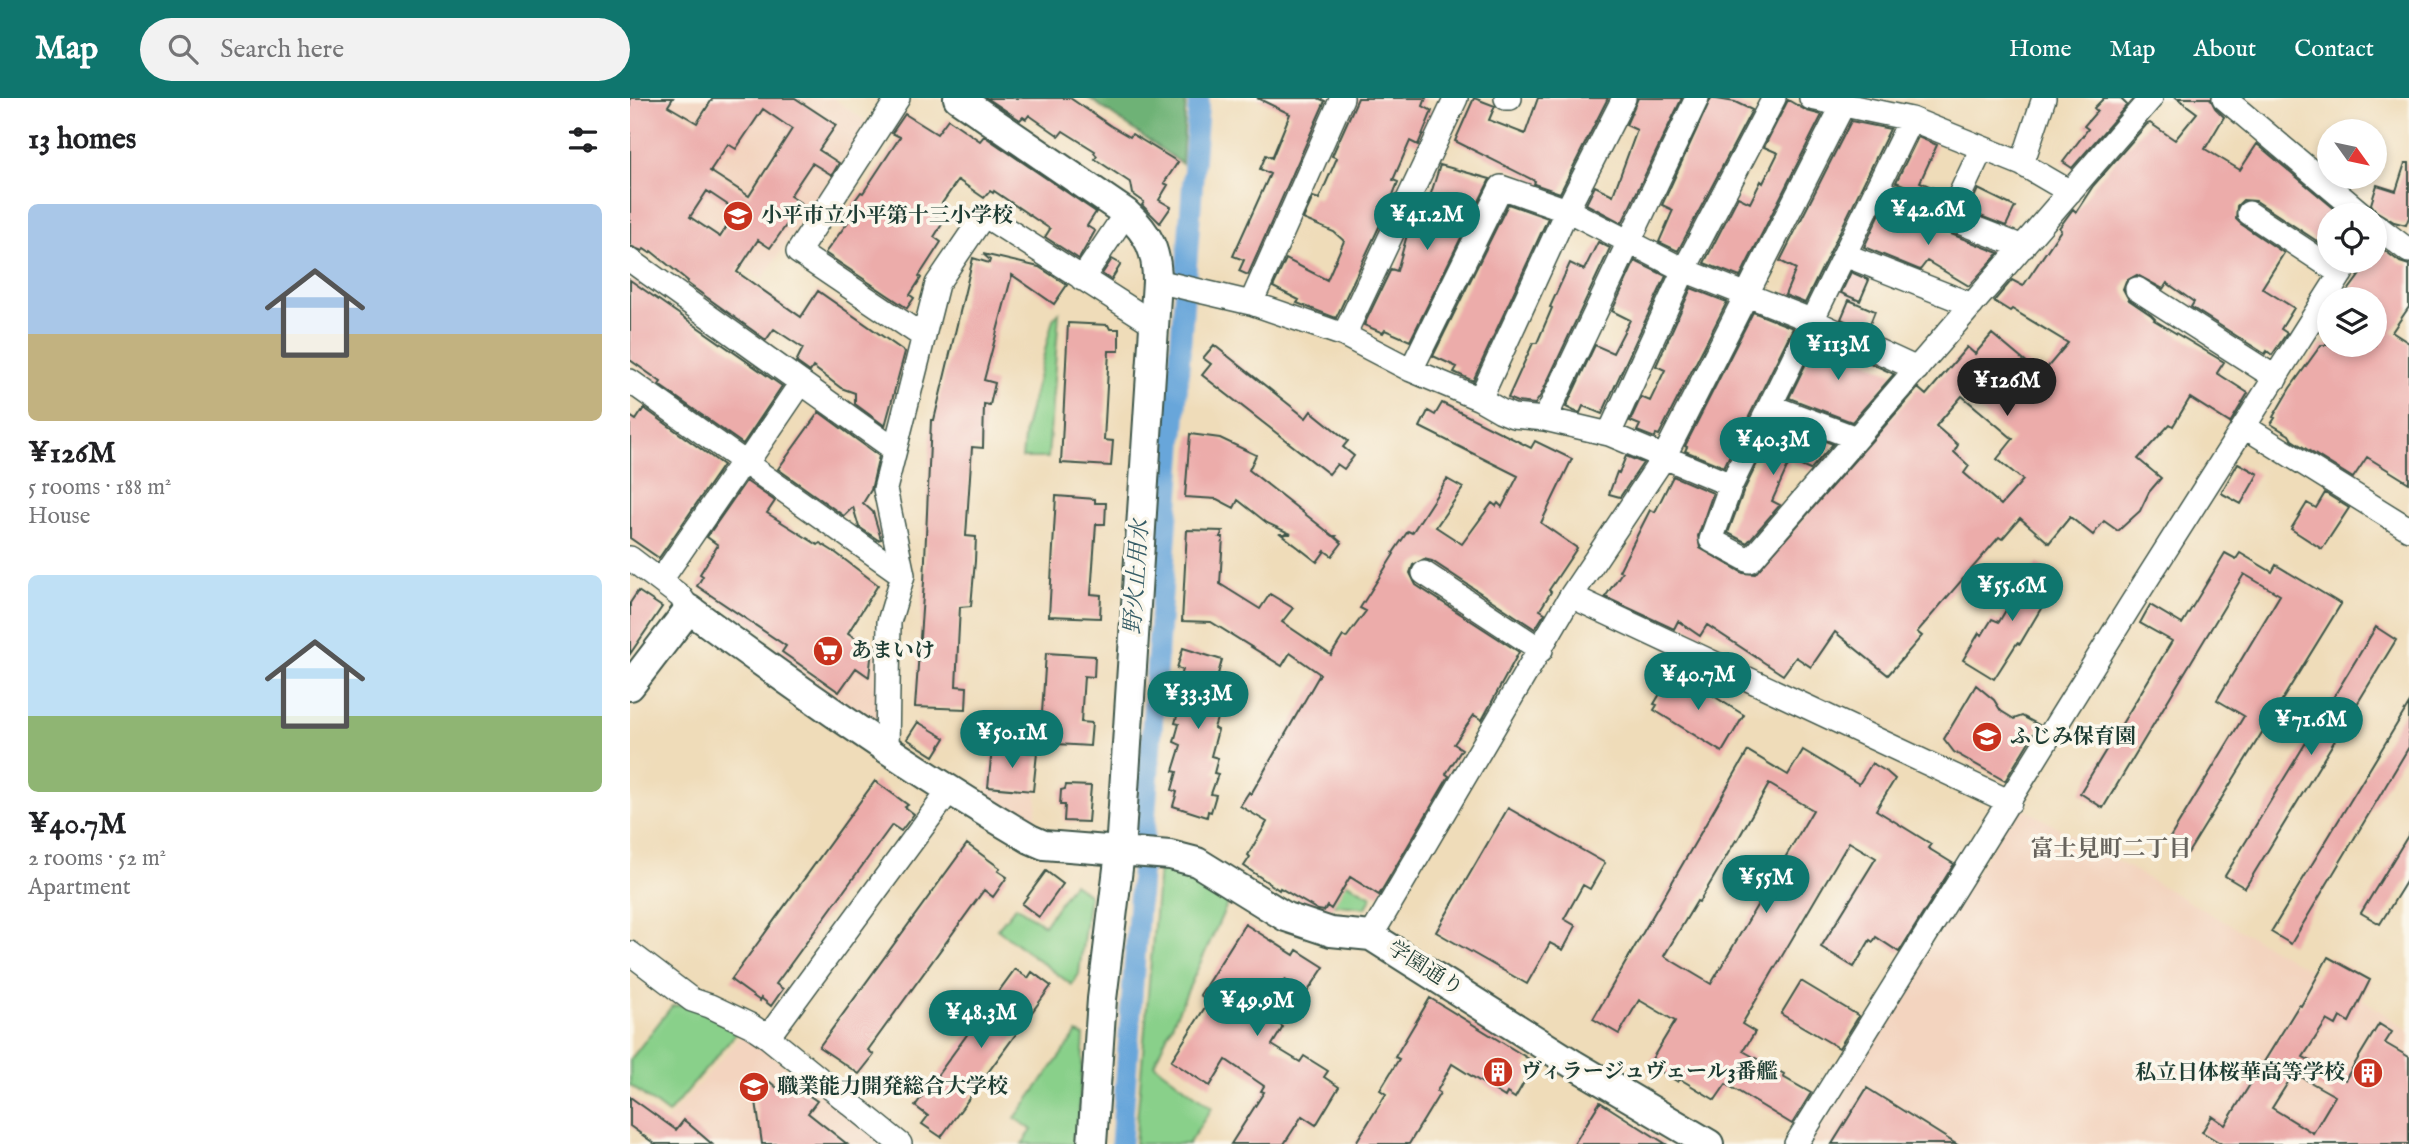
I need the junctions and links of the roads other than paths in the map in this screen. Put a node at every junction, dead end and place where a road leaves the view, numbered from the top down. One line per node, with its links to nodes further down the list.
1 (898, 98): 41 (street)
2 (958, 98): 20 (street)
3 (1342, 98): 36 (street)
4 (1456, 98): 40 (street)
5 (1624, 98): 19 (street)
6 (1697, 98): 24 (street)
7 (1774, 98): 30 (street)
8 (1811, 98): 12 (street)
9 (2044, 98): 15 (street)
10 (2151, 98): 17 (street)
11 (2224, 98): 18 (street)
12 (1859, 104): 13 (street); 35 (street)
13 (1912, 119): 14 (street); 16 (street)
14 (1982, 148): 15 (street); 22 (street)
15 (2022, 164): 17 (street)
16 (1877, 190): 22 (street); 28 (street)
17 (2070, 192): 25 (street)
18 (2349, 203)
19 (1567, 211): 24 (street); 43 (street); 47 (street)
20 (1126, 213): 32 (street); 33 (street)
21 (2249, 213): 27 (street)
22 (1949, 218): 25 (street)
23 (2387, 234): 26 (street)
24 (1627, 243): 30 (street); 49 (street)
25 (2022, 247): 37 (street)
26 (2409, 251)
27 (2317, 252)
28 (1845, 255): 37 (street); 38 (street)
29 (630, 260): 46 (street)
30 (1684, 270): 35 (street); 51 (street)
31 (2342, 273): 44 (street)
32 (1082, 279): 39 (street); 41 (street)
33 (1176, 285): 36 (street); 39 (street)
34 (2137, 289): 44 (street)
35 (1747, 296): 38 (street); 54 (street)
36 (1251, 303): 40 (street)
37 (1972, 305): 42 (street)
38 (1813, 321): 42 (street); 48 (street)
39 (1154, 324): 69 (street)
40 (1344, 335): 43 (street)
41 (924, 337): 53 (street)
42 (1917, 369): 52 (street)
43 (1411, 370): 47 (street)
44 (2276, 378): 50 (street)
45 (630, 381): 55 (street)
46 (801, 383): 53 (street); 55 (street)
47 (1479, 399): 49 (street)
48 (1770, 406): 52 (street); 56 (street)
49 (1545, 419): 51 (street)
50 (2245, 427): 57 (street); 68 (street)
51 (1609, 434): 54 (street)
52 (1856, 438): 56 (street)
53 (894, 449): 60 (street)
54 (1664, 457): 56 (street); 62 (street)
55 (746, 464): 60 (street); 61 (street)
56 (1731, 485)
57 (2409, 529)
58 (630, 558): 61 (street)
59 (1424, 573): 64 (street)
60 (903, 575): 66 (street)
61 (661, 580): 63 (street)
62 (1571, 596): 64 (street); 68 (street)
63 (689, 609): 65 (street); 66 (street, 学園通り)
64 (1541, 650): 70 (street)
65 (630, 686)
66 (887, 751): 67 (street, 学園通り)
67 (949, 792): 69 (street, 学園通り); 72 (street)
68 (2010, 802): 76 (street)
69 (1127, 853): 70 (street, 学園通り); 74 (street)
70 (1371, 936): 75 (street, 学園通り)
71 (630, 953): 72 (street)
72 (768, 1037): 73 (street)
73 (900, 1144)
74 (1092, 1144)
75 (1709, 1144)
76 (1796, 1144)

